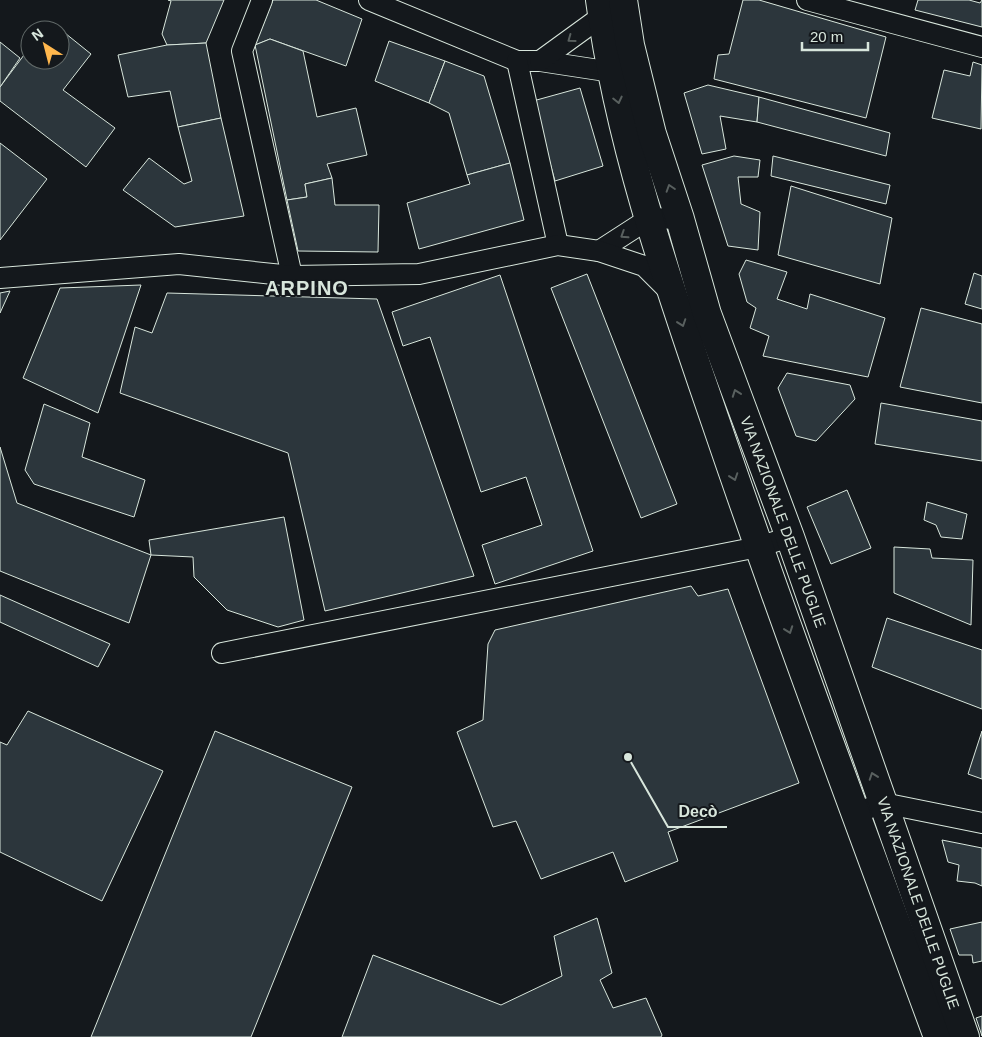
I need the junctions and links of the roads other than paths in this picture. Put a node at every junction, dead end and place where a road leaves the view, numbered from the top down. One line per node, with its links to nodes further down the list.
1 (262, 0): 14 (street)
2 (369, 0): 6 (street)
3 (807, 0): 5 (street)
4 (616, 17): 7 (street, one-way to 7); 8 (main road, VIA NAZIONALE DELLE PUGLIE); 8 (street); 10 (main road, VIA NAZIONALE DELLE PUGLIE, one-way to 4)
5 (982, 46)
6 (517, 61): 7 (street); 11 (street)
7 (540, 61): 8 (street)
8 (612, 72): 9 (main road, VIA NAZIONALE DELLE PUGLIE, one-way to 9)
9 (650, 218): 10 (street); 12 (street, one-way to 12); 13 (main road, VIA NAZIONALE DELLE PUGLIE)
10 (683, 232): 13 (street); 16 (main road, VIA NAZIONALE DELLE PUGLIE, one-way to 10)
11 (558, 245): 12 (street); 14 (street)
12 (599, 251): 13 (street)
13 (653, 264): 17 (main road, VIA NAZIONALE DELLE PUGLIE, one-way to 17)
14 (292, 276): 15 (street)
15 (0, 278)
16 (790, 537): 17 (street); 19 (main road, VIA NAZIONALE DELLE PUGLIE, one-way to 16)
17 (758, 547): 18 (street); 20 (main road, VIA NAZIONALE DELLE PUGLIE, one-way to 20)
18 (222, 653)
19 (882, 803): 20 (street); 21 (street); 23 (main road, VIA NAZIONALE DELLE PUGLIE)
20 (856, 813): 22 (main road, VIA NAZIONALE DELLE PUGLIE)
21 (982, 822)
22 (938, 1037)
23 (965, 1037)

